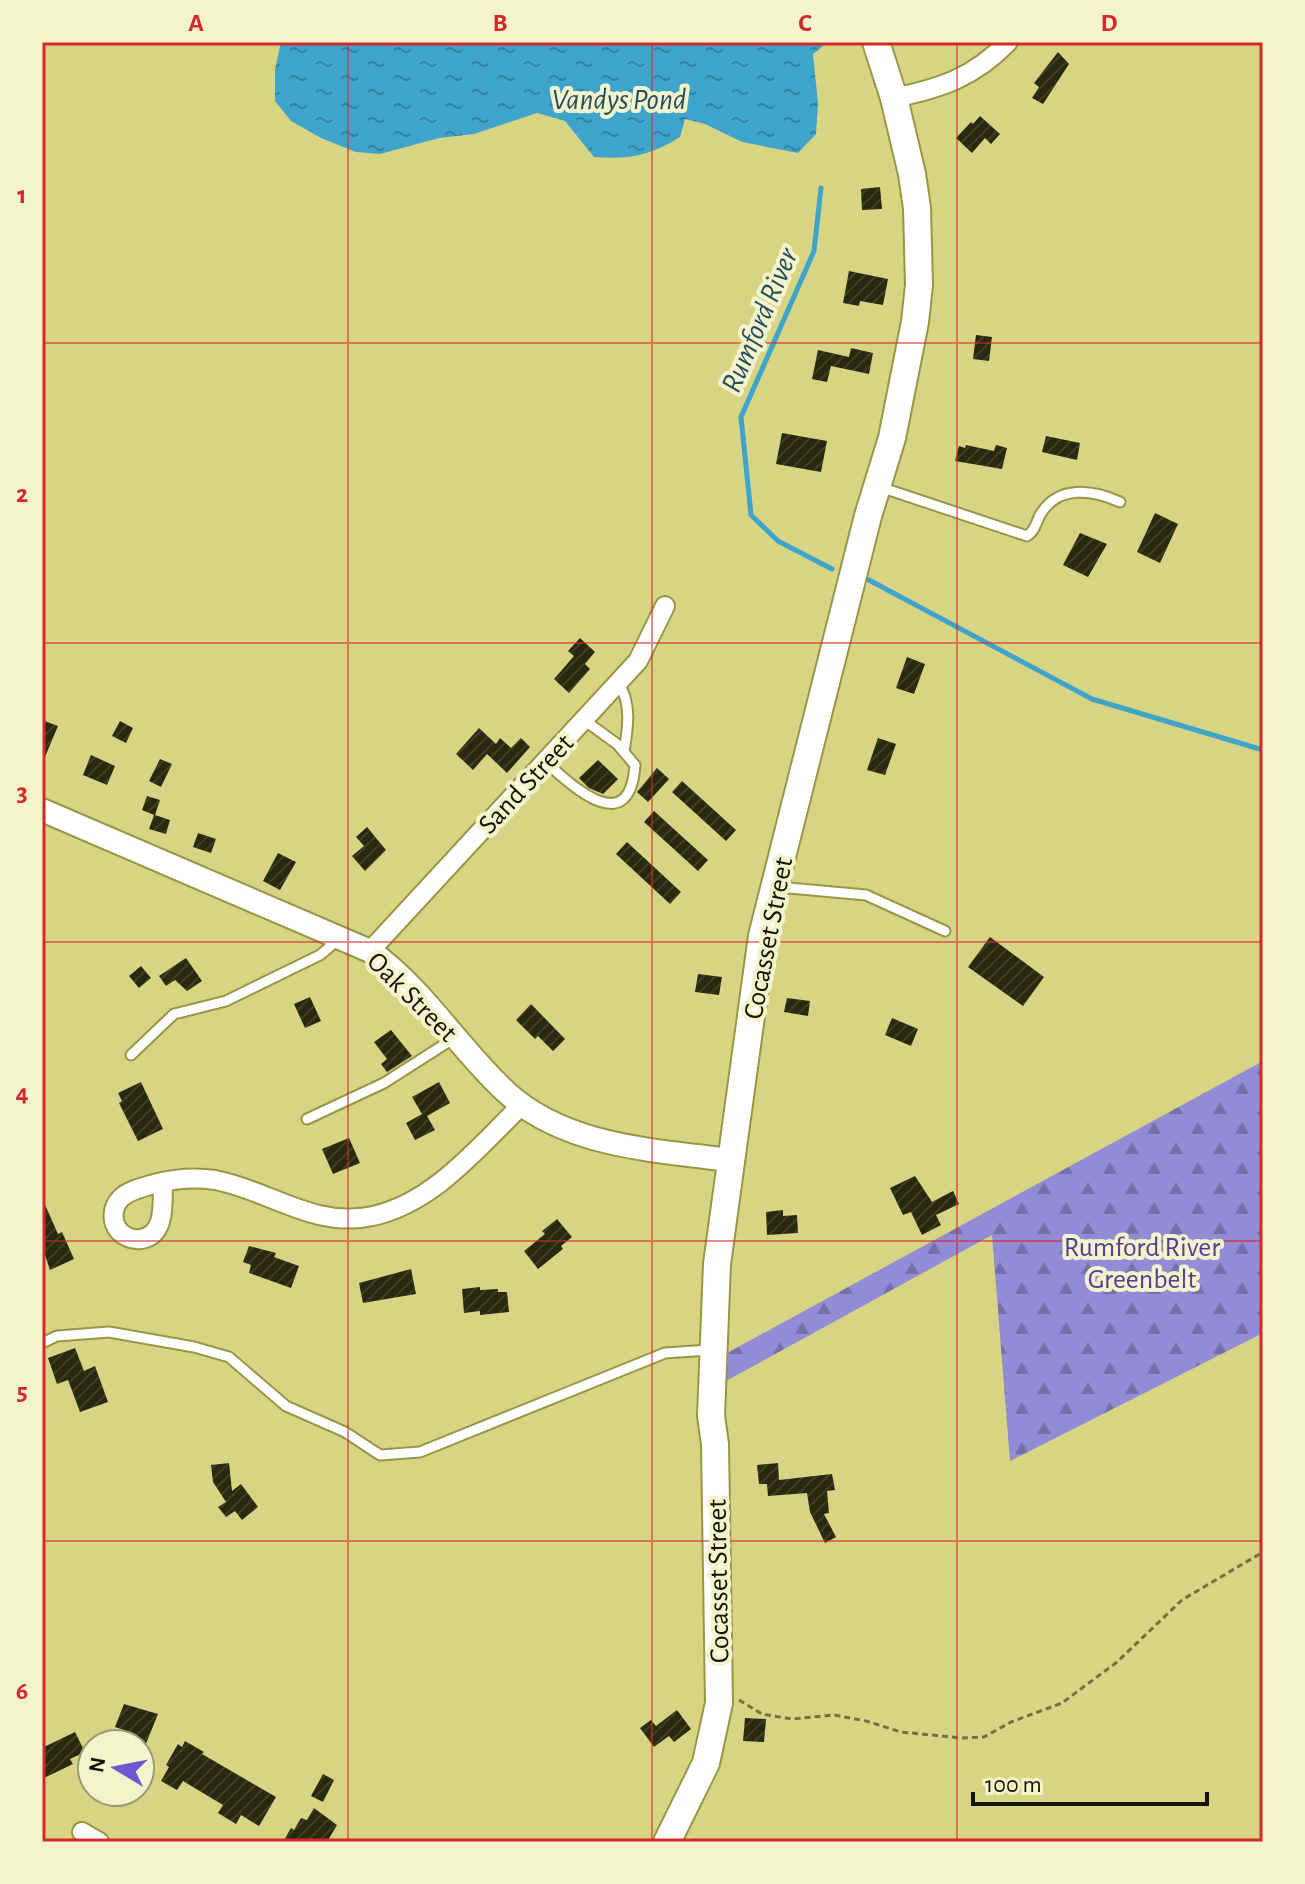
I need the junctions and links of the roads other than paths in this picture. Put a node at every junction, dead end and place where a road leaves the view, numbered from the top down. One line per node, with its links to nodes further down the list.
1 (876, 42): 3 (main road, Cocasset Street)
2 (1008, 42): 3 (street)
3 (894, 98): 4 (main road, Cocasset Street)
4 (877, 486): 5 (lane); 12 (main road, Cocasset Street)
5 (1120, 502)
6 (665, 606): 7 (street, Sand Street)
7 (618, 682): 8 (street, Sand Street); 9 (lane)
8 (583, 720): 9 (lane); 10 (street, Sand Street)
9 (624, 752): 10 (lane)
10 (545, 761): 15 (street, Sand Street)
11 (42, 810): 14 (street, Oak Street)
12 (775, 887): 13 (lane); 20 (main road, Cocasset Street)
13 (945, 931)
14 (341, 937): 15 (street, Oak Street); 17 (lane)
15 (370, 951): 16 (street, Oak Street)
16 (456, 1037): 18 (street, Oak Street); 19 (lane)
17 (131, 1055)
18 (522, 1105): 20 (street, Oak Street); 21 (street)
19 (307, 1119)
20 (730, 1160): 23 (main road, Cocasset Street)
21 (163, 1182)
22 (42, 1343): 23 (lane)
23 (713, 1350): 26 (main road, Cocasset Street)
24 (82, 1832): 25 (street)
25 (99, 1842)
26 (667, 1842)

